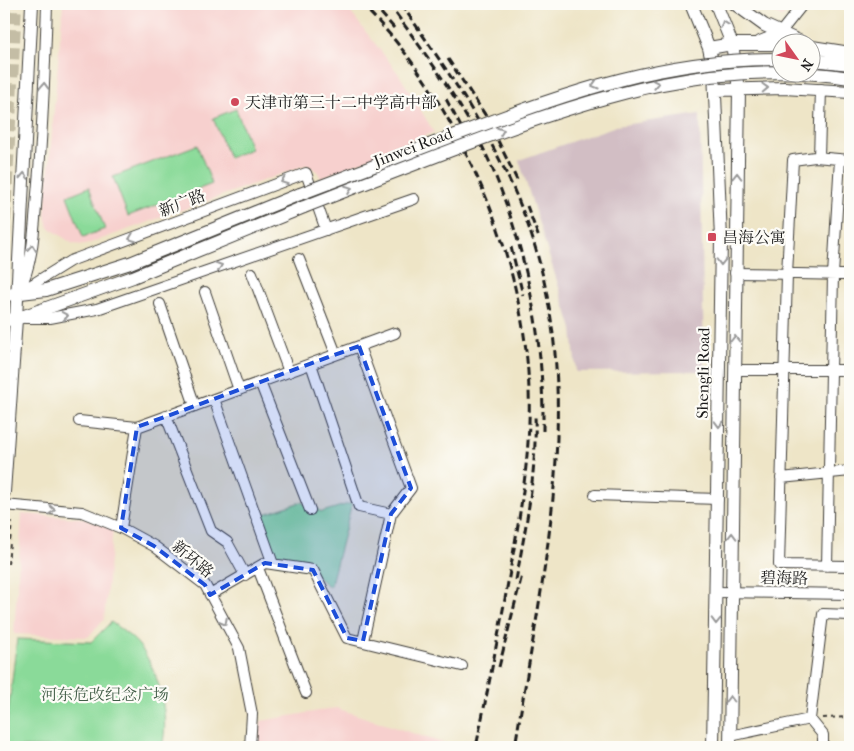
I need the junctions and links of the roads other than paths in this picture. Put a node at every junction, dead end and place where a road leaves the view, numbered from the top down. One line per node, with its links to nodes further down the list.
1 (4, 4): 8 (street)
2 (32, 4): 35 (main road, one-way to 2)
3 (47, 4): 35 (street, one-way to 3)
4 (691, 4): 13 (main road, Shengli Road)
5 (716, 4): 12 (main road, Shengli Road, one-way to 5)
6 (735, 4): 9 (main road)
7 (803, 4): 10 (street)
8 (4, 11)
9 (773, 32)
10 (785, 32)
11 (772, 40): 12 (main road)
12 (732, 44): 13 (main road); 20 (main road, Shengli Road)
13 (709, 48): 22 (main road, Shengli Road)
14 (822, 48): 15 (main road)
15 (850, 52)
16 (772, 59): 35 (main road, Jinwei Road, one-way to 35, bridge)
17 (822, 61): 18 (main road)
18 (850, 64)
19 (850, 78): 38 (main road, Jinwei Road, one-way to 19, bridge)
20 (739, 89): 21 (main road, one-way to 21); 22 (main road); 30 (main road, Shengli Road, one-way to 20)
21 (821, 89): 23 (main road); 24 (street)
22 (716, 90): 60 (main road, Shengli Road, one-way to 60)
23 (850, 92)
24 (819, 157): 25 (street); 31 (street)
25 (845, 160): 32 (street)
26 (414, 199): 27 (street)
27 (326, 230): 35 (street, 新广路, one-way to 35); 38 (street, one-way to 27)
28 (299, 259): 41 (street)
29 (252, 273): 47 (street)
30 (735, 273): 31 (street); 43 (main road, Shengli Road, one-way to 30)
31 (786, 274): 32 (street); 44 (street)
32 (833, 275): 33 (street); 45 (street)
33 (850, 275)
34 (205, 292): 49 (street)
35 (17, 294): 36 (main road, Jinwei Road); 38 (main road)
36 (4, 295)
37 (160, 304): 51 (street)
38 (10, 319): 58 (main road)
39 (396, 333): 40 (street)
40 (359, 346): 41 (street); 63 (street)
41 (336, 354): 42 (street)
42 (311, 364): 47 (street); 63 (street)
43 (735, 370): 44 (street); 71 (main road, Shengli Road, one-way to 43)
44 (784, 370): 45 (street); 57 (street)
45 (831, 370): 46 (street); 56 (street)
46 (850, 370)
47 (289, 372): 48 (street)
48 (260, 382): 49 (street); 62 (street)
49 (239, 390): 50 (street)
50 (214, 399): 51 (street); 65 (street)
51 (195, 406): 52 (street)
52 (166, 416): 54 (street); 69 (street)
53 (79, 421): 54 (street)
54 (137, 427): 64 (street)
55 (850, 472): 56 (street)
56 (829, 474): 57 (street); 66 (street)
57 (782, 478): 66 (street)
58 (4, 492)
59 (595, 495): 60 (street)
60 (718, 499): 70 (main road, Shengli Road)
61 (4, 506): 64 (street, 新环路, one-way to 64)
62 (310, 510)
63 (391, 514): 75 (street)
64 (121, 528): 73 (street, 新环路)
65 (273, 564): 68 (street); 75 (street)
66 (827, 566): 67 (street)
67 (850, 566)
68 (258, 568): 69 (street); 77 (street)
69 (245, 575): 73 (street)
70 (716, 592): 71 (street, 碧海路); 81 (main road, Shengli Road, one-way to 81)
71 (731, 592): 72 (street, 碧海路); 79 (main road, Shengli Road, one-way to 71)
72 (850, 594)
73 (210, 595): 80 (street, 新环路, one-way to 80)
74 (850, 615): 78 (street)
75 (363, 642): 76 (street)
76 (462, 666)
77 (306, 693)
78 (810, 719): 79 (street); 82 (street)
79 (730, 742)
80 (250, 747)
81 (713, 747)
82 (823, 747)

